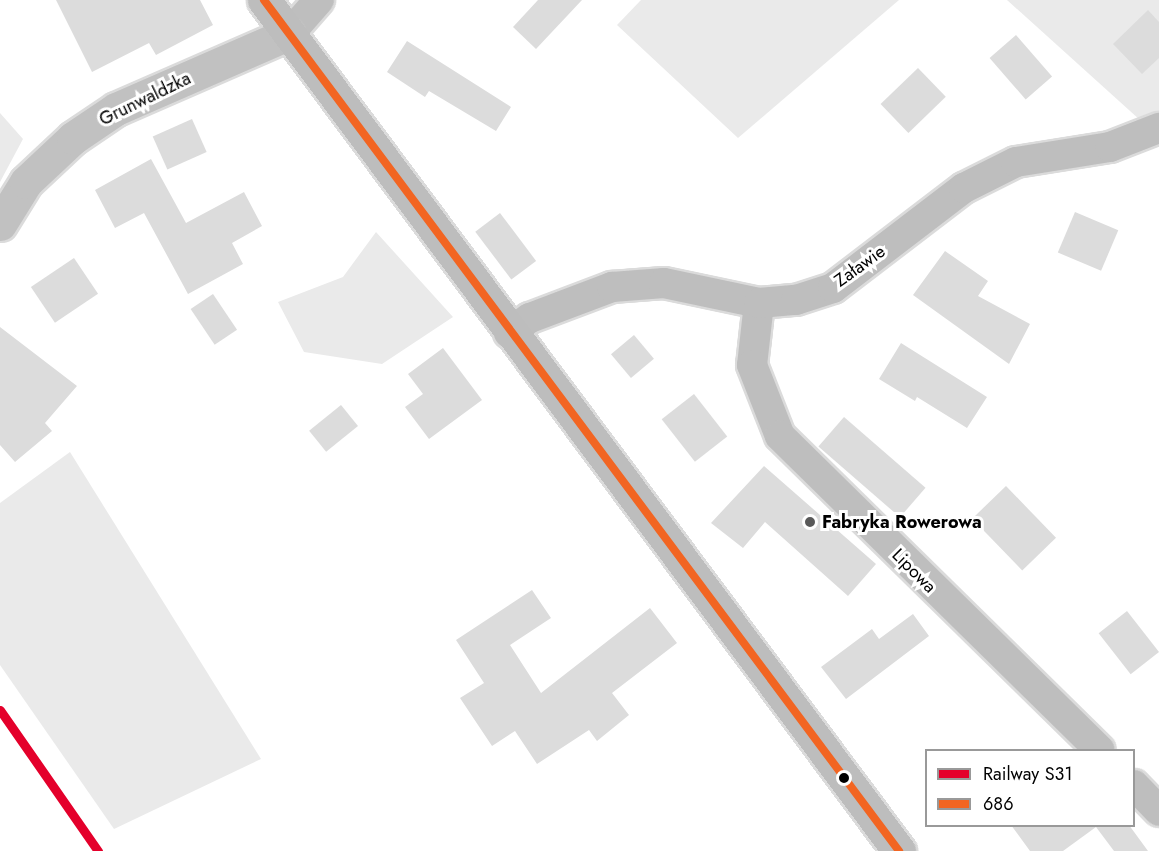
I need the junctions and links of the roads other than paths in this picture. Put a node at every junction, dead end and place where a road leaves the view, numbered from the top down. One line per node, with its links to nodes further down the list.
1 (264, 0): 3 (main road)
2 (319, 0): 3 (street)
3 (290, 33): 5 (street, Grunwaldzka); 7 (main road)
4 (1159, 128): 6 (street, Załawie)
5 (0, 224)
6 (759, 303): 7 (street, Załawie); 8 (street, Lipowa)
7 (510, 333): 11 (main road)
8 (1098, 749)
9 (1135, 786): 10 (street)
10 (1159, 811)
11 (899, 851)

